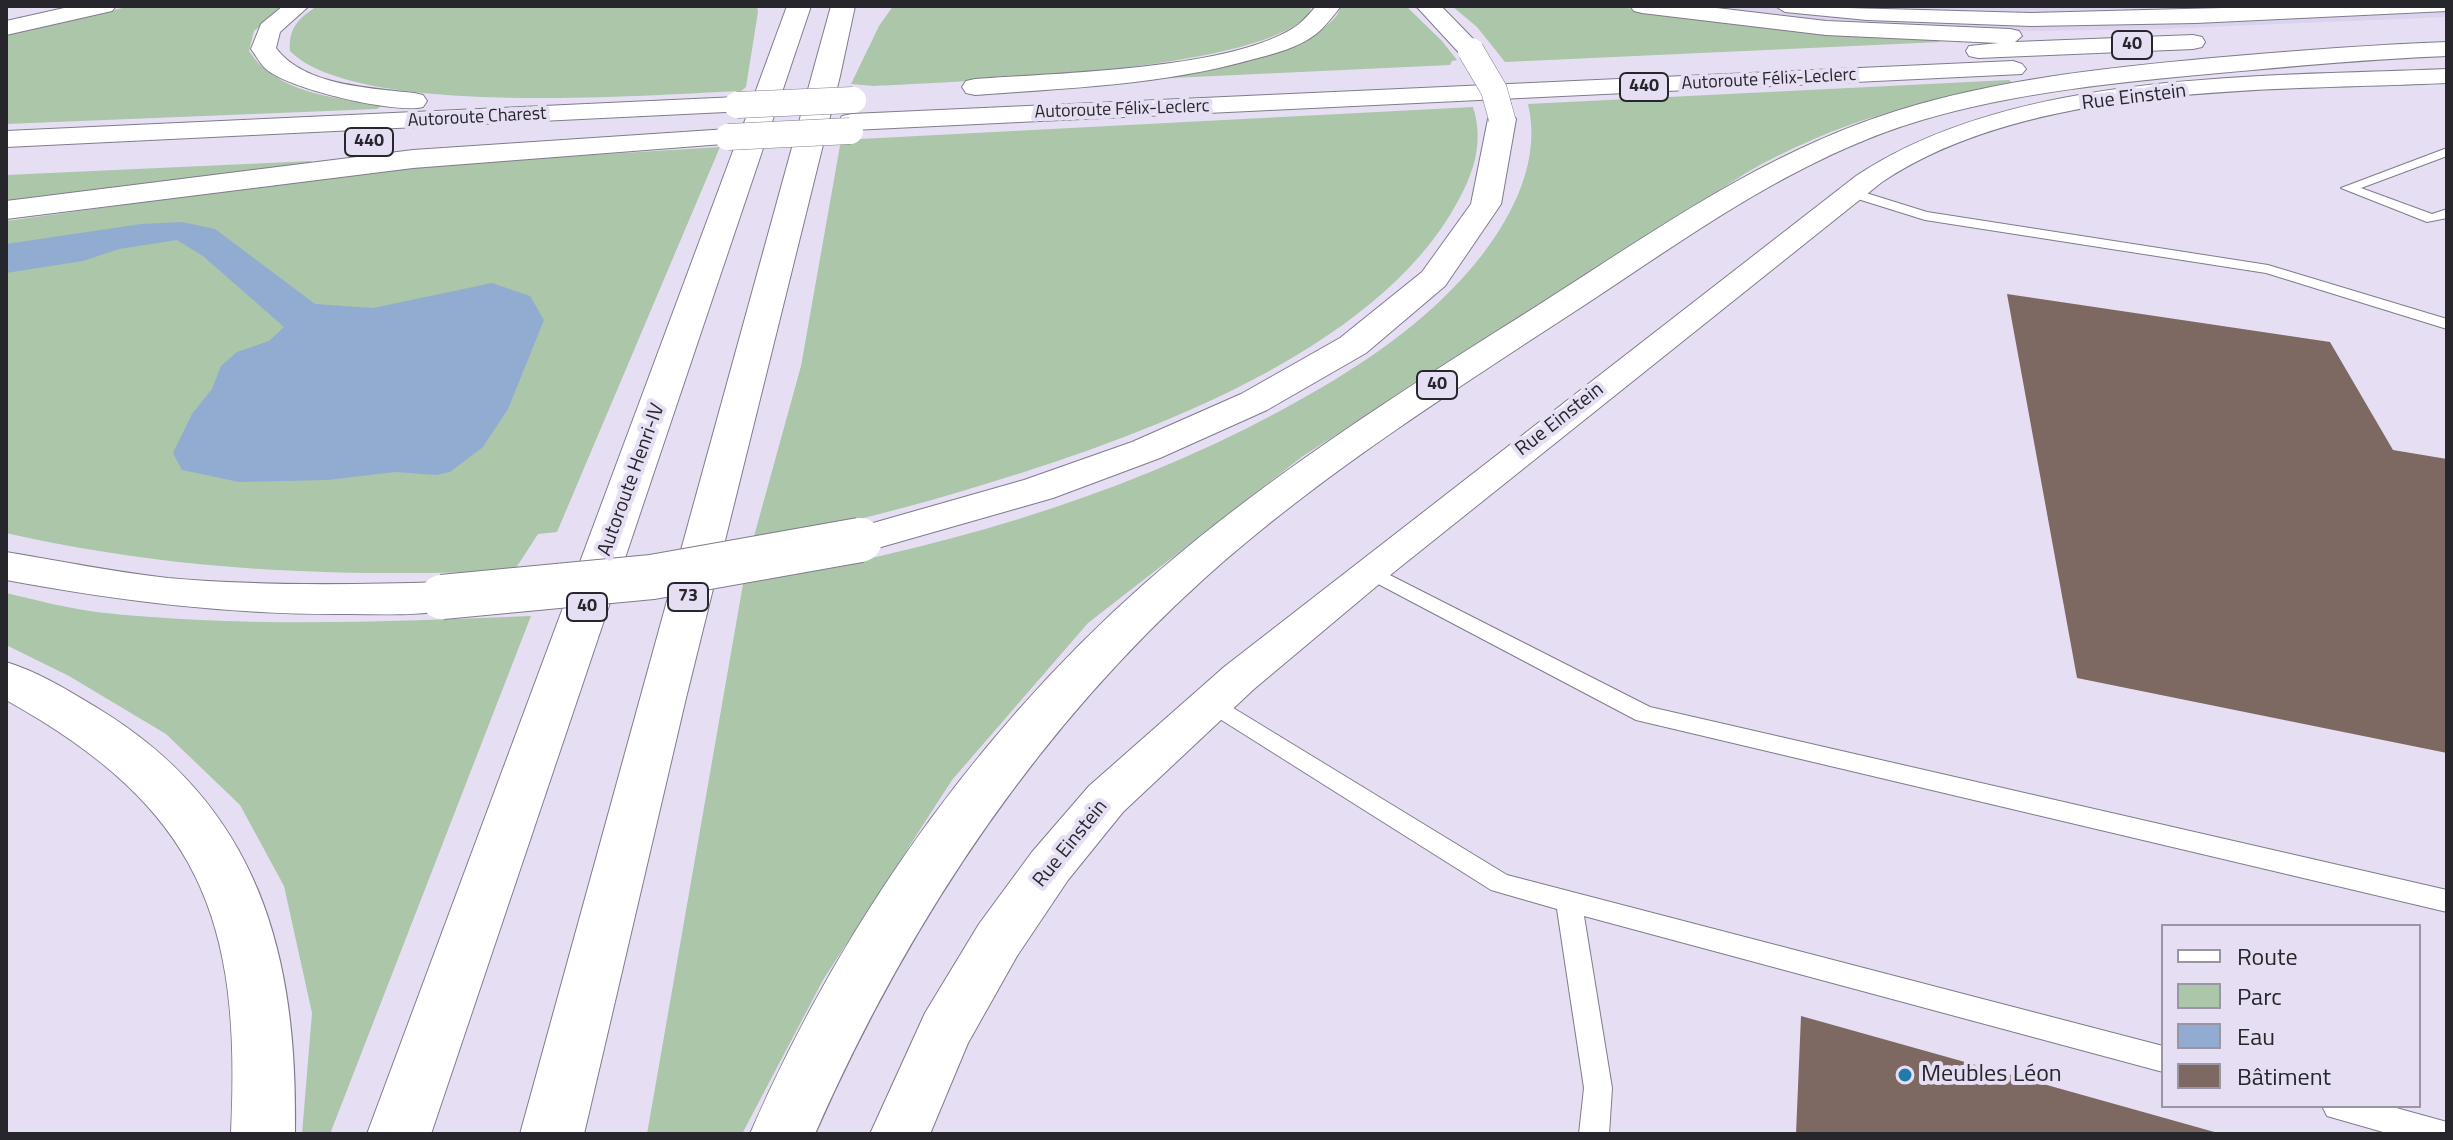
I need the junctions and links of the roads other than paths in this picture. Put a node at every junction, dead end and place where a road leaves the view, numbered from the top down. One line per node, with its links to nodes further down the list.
1 (45, 6): 13 (highway)
2 (104, 6): 14 (highway)
3 (297, 6): 24 (highway)
4 (775, 6): 20 (highway)
5 (799, 6): 20 (highway, Autoroute Henri-IV)
6 (843, 6): 23 (highway, 73)
7 (1329, 6): 21 (highway)
8 (1428, 6): 35 (highway, bridge)
9 (1642, 6): 16 (highway)
10 (1785, 6): 11 (street)
11 (2442, 6)
12 (868, 13): 23 (highway)
13 (6, 14)
14 (6, 28)
15 (2447, 31): 16 (highway, Autoroute Félix-Leclerc / 40)
16 (2282, 38): 23 (highway, Autoroute Félix-Leclerc / 40)
17 (2447, 49): 18 (highway, Autoroute Félix-Leclerc / 40)
18 (2369, 52): 23 (highway, Autoroute Félix-Leclerc / 440); 48 (highway, 40)
19 (2447, 76): 29 (street, Rue Einstein)
20 (775, 79): 45 (highway, Autoroute Henri-IV / 40)
21 (948, 90)
22 (917, 94): 23 (highway)
23 (850, 106): 25 (highway, bridge); 38 (highway, 73)
24 (701, 107): 25 (highway, Autoroute Charest / 440); 26 (highway, Autoroute Charest / 440)
25 (733, 123): 28 (highway, Autoroute Charest / 440); 30 (highway)
26 (6, 139)
27 (2447, 152): 32 (lane)
28 (6, 158)
29 (1850, 192): 34 (lane); 36 (street, Rue Einstein)
30 (6, 210)
31 (2447, 213): 32 (lane)
32 (2432, 219): 33 (lane)
33 (2447, 225)
34 (2447, 324)
35 (6, 566)
36 (1370, 571): 39 (street, Rue Einstein); 41 (lane)
37 (6, 679): 44 (highway)
38 (662, 698): 46 (highway, 73); 47 (highway)
39 (1212, 703): 40 (lane); 49 (street, Rue Einstein)
40 (1569, 901): 42 (lane); 50 (lane)
41 (2447, 901)
42 (2161, 1058)
43 (2344, 1108): 51 (lane)
44 (263, 1134)
45 (399, 1134)
46 (552, 1134)
47 (584, 1134)
48 (782, 1134)
49 (900, 1134)
50 (1594, 1134)
51 (2442, 1134)

